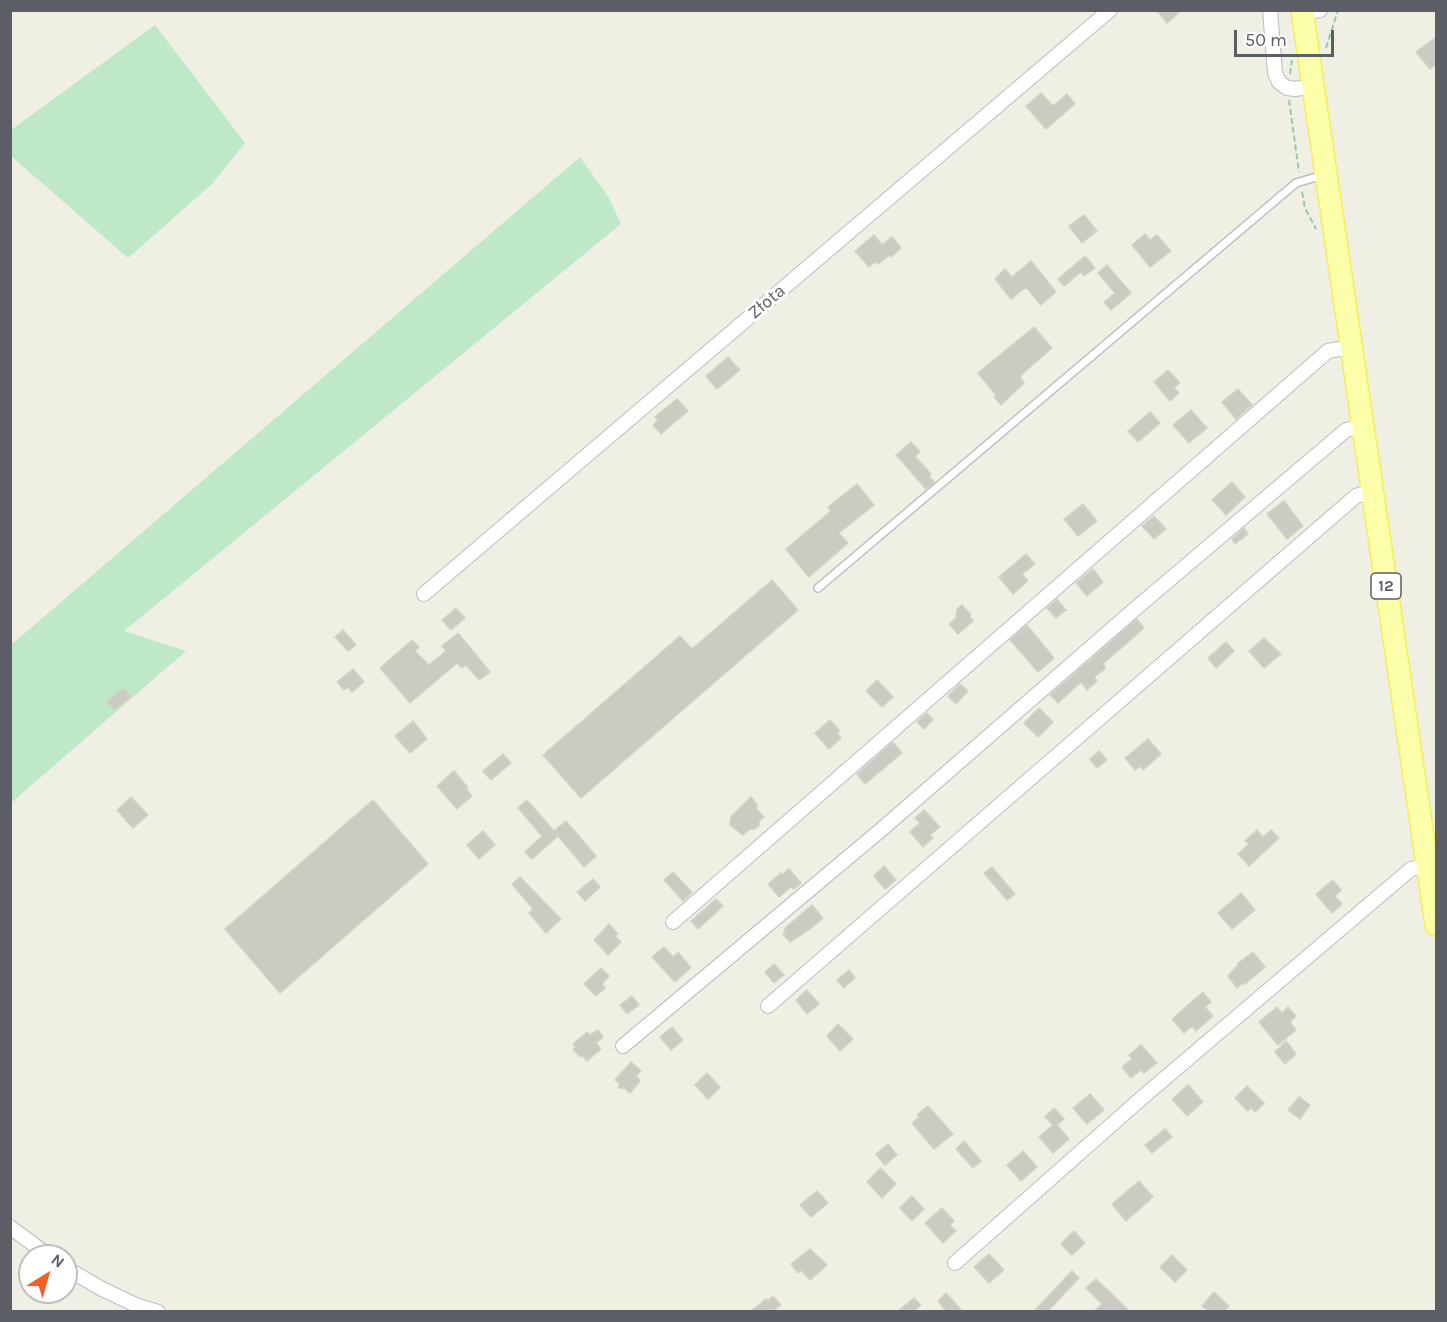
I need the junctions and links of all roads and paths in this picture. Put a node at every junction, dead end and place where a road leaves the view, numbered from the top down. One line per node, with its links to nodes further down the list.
1 (1110, 10): 10 (street, Złota)
2 (1270, 10): 4 (street)
3 (1308, 11): 4 (main road, 12)
4 (1313, 86): 5 (main road, 12)
5 (1326, 174): 6 (main road, 12); 9 (lane)
6 (1351, 347): 7 (main road, 12); 12 (street)
7 (1363, 426): 8 (main road, 12); 15 (street)
8 (1372, 491): 11 (main road, 12); 14 (street)
9 (818, 588)
10 (424, 594)
11 (1428, 865): 13 (main road, 12); 18 (street)
12 (673, 922)
13 (1437, 925)
14 (768, 1006)
15 (623, 1046)
16 (10, 1227): 17 (street)
17 (33, 1244)
18 (955, 1263)
19 (78, 1275): 20 (street)
20 (158, 1311)

